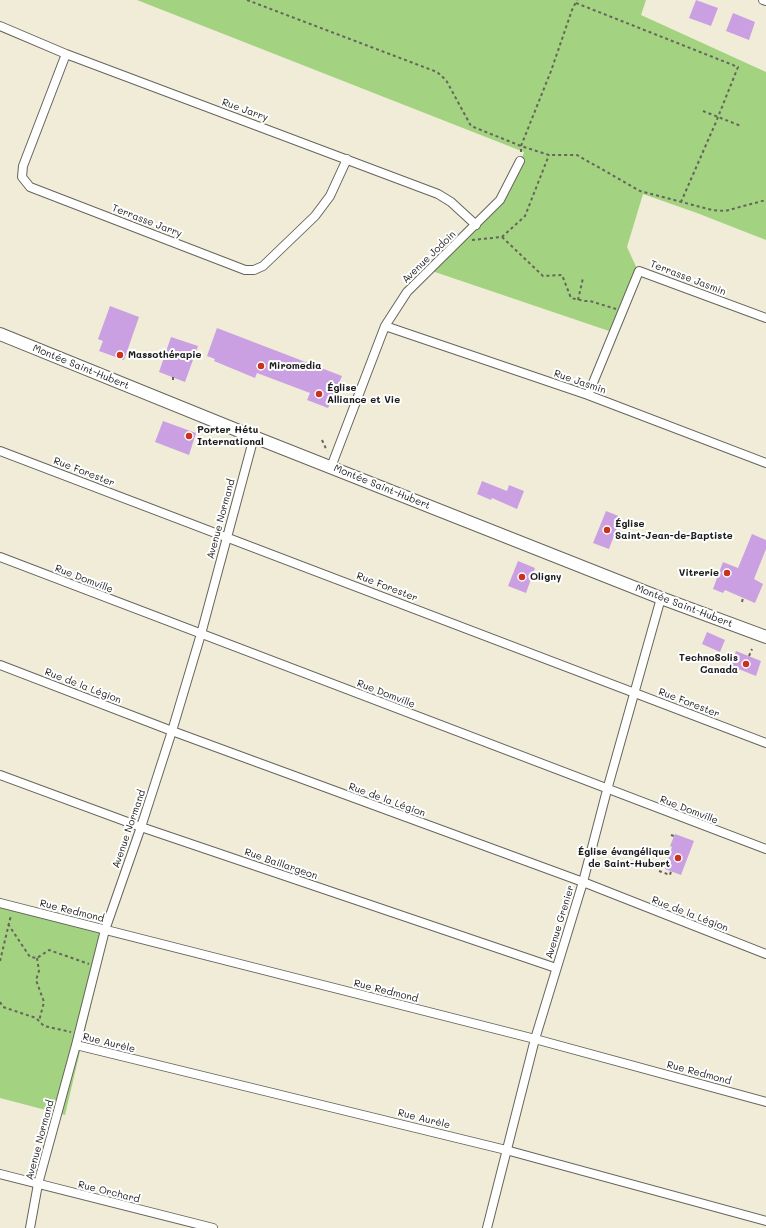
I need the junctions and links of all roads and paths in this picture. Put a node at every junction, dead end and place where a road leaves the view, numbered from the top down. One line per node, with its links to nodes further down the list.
1 (247, 0): 10 (path)
2 (763, 0): 4 (street)
3 (577, 1): 8 (path); 10 (path)
4 (766, 1)
5 (0, 26): 6 (street, Rue Jarry)
6 (66, 54): 12 (street, Rue Jarry); 12 (street, Terrasse Jarry)
7 (703, 111): 8 (path)
8 (718, 117): 9 (path); 15 (path)
9 (741, 126)
10 (521, 146): 11 (path)
11 (549, 155): 15 (path); 17 (path)
12 (347, 159): 16 (street, Rue Jarry)
13 (520, 160): 16 (street, Avenue Jodoin)
14 (766, 200): 15 (path)
15 (681, 202)
16 (476, 225): 18 (street, Avenue Jodoin)
17 (502, 237): 18 (path); 20 (path)
18 (459, 241): 23 (street, Avenue Jodoin)
19 (583, 278): 20 (path)
20 (578, 300): 21 (path)
21 (622, 311): 22 (street, Terrasse Jasmin); 27 (street, Terrasse Jasmin)
22 (766, 318)
23 (385, 326): 27 (street, Rue Jasmin); 31 (street, Avenue Jodoin)
24 (0, 334): 28 (street, Montée Saint-Hubert)
25 (173, 377): 26 (path)
26 (173, 381)
27 (588, 395): 30 (street, Rue Jasmin)
28 (254, 437): 31 (street, Montée Saint-Hubert); 32 (street, Avenue Normand)
29 (0, 451): 32 (street, Rue Forester)
30 (766, 463)
31 (331, 467): 34 (street, Montée Saint-Hubert)
32 (226, 537): 37 (street, Avenue Normand); 42 (street, Rue Forester)
33 (0, 557): 37 (street, Rue Domville)
34 (661, 598): 38 (street, Montée Saint-Hubert); 42 (street, Avenue Grenier)
35 (743, 598): 36 (path)
36 (742, 602)
37 (201, 634): 43 (street, Avenue Normand); 46 (street, Rue Domville)
38 (766, 637)
39 (752, 650): 40 (path)
40 (749, 656)
41 (0, 665): 43 (street, Rue de la Légion)
42 (634, 693): 44 (street, Rue Forester); 46 (street, Avenue Grenier)
43 (172, 731): 47 (street, Avenue Normand); 51 (street, Rue de la Légion)
44 (766, 743)
45 (0, 775): 47 (street, Rue Baillargeon)
46 (607, 790): 48 (street, Rue Domville); 51 (street, Avenue Grenier)
47 (141, 827): 55 (street, Avenue Normand); 60 (street, Rue Baillargeon)
48 (766, 850)
49 (659, 871): 50 (path)
50 (671, 871)
51 (583, 882): 56 (street, Rue de la Légion); 60 (street, Avenue Grenier)
52 (0, 903): 53 (street, Rue Redmond)
53 (13, 906): 54 (path); 55 (street, Rue Redmond)
54 (8, 924): 57 (path); 58 (path)
55 (105, 930): 59 (street, Avenue Normand); 64 (street, Rue Redmond)
56 (766, 954)
57 (37, 958): 59 (path); 62 (path)
58 (0, 961)
59 (96, 966): 63 (street, Avenue Normand)
60 (556, 968): 64 (street, Avenue Grenier)
61 (0, 1002): 62 (path)
62 (39, 1021): 63 (path)
63 (79, 1034): 65 (street, Avenue Normand)
64 (535, 1038): 66 (street, Rue Redmond); 67 (street, Avenue Grenier)
65 (76, 1045): 67 (street, Rue Aurèle); 69 (street, Avenue Normand)
66 (766, 1102)
67 (506, 1150): 70 (street, Rue Aurèle); 73 (street, Avenue Grenier)
68 (0, 1174): 69 (street, Rue Orchard)
69 (38, 1184): 71 (street, Avenue Normand); 72 (street, Rue Orchard)
70 (766, 1221)
71 (30, 1228)
72 (212, 1228)
73 (487, 1228)

